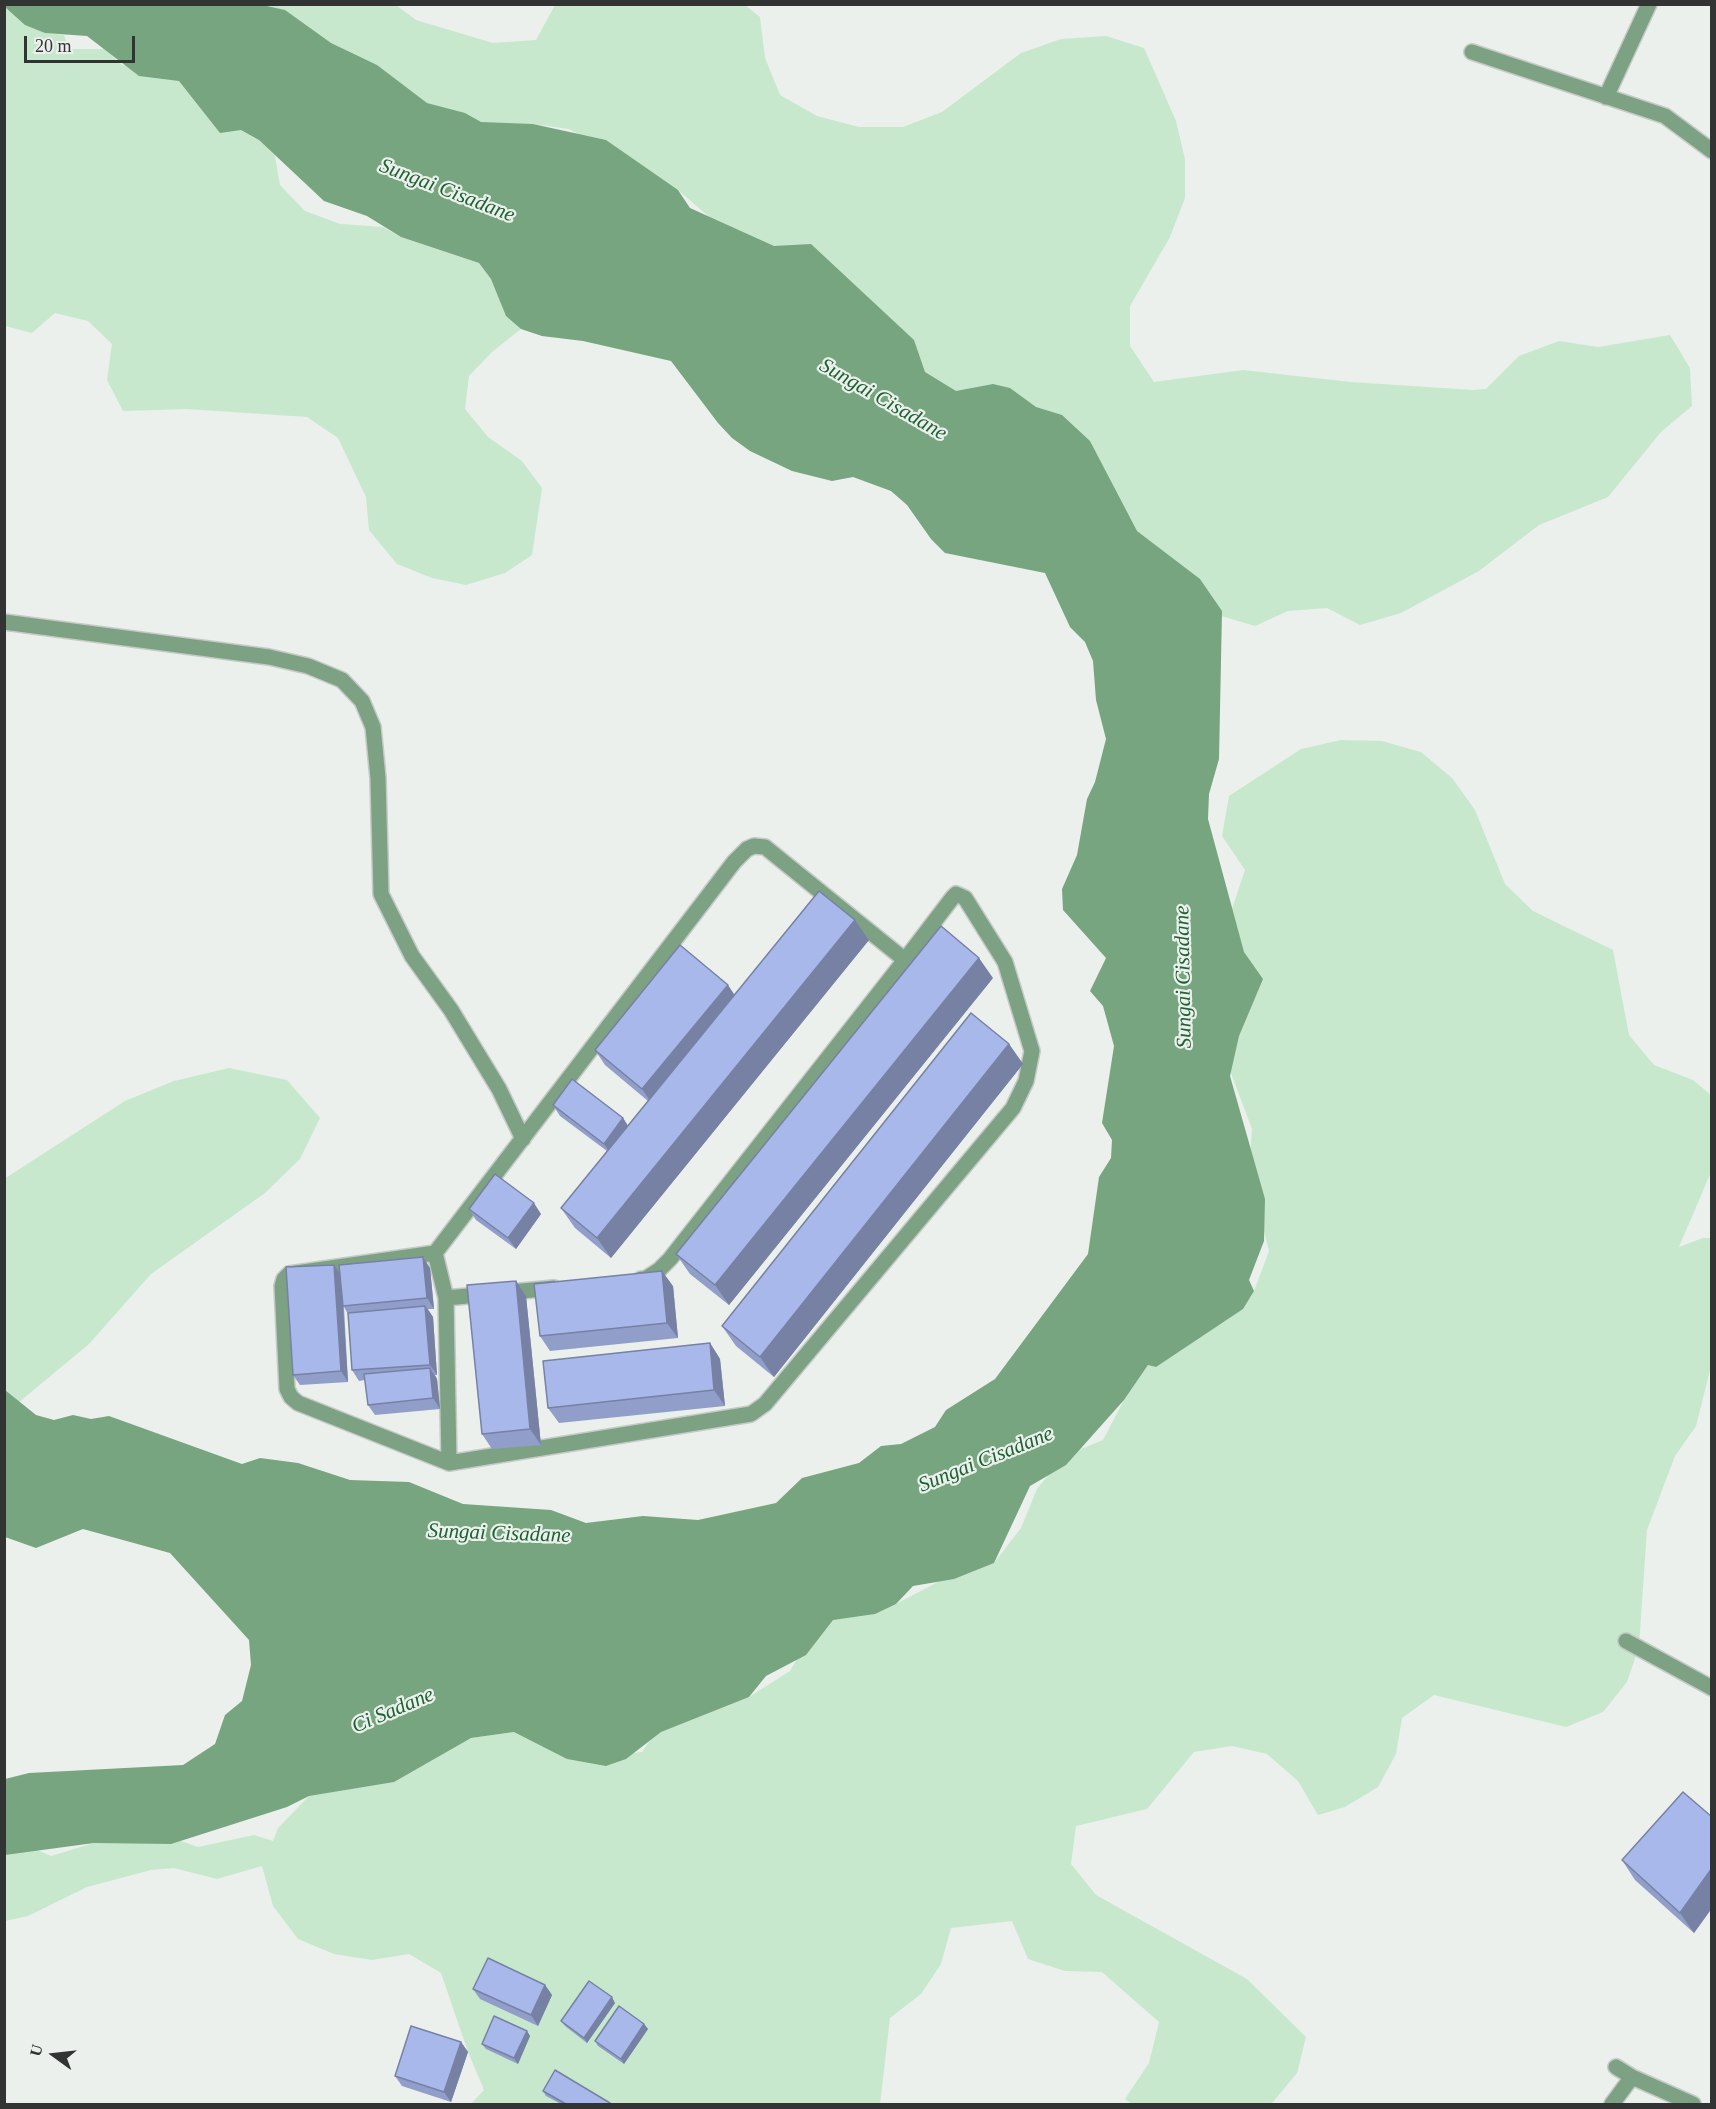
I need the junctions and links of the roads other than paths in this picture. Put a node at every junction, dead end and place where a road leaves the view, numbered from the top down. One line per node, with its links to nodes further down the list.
1 (1649, 4): 3 (street)
2 (1472, 52): 3 (street)
3 (1606, 97): 4 (street)
4 (1712, 151)
5 (4, 622): 7 (street)
6 (905, 960): 7 (street); 9 (street); 12 (street)
7 (523, 1139): 8 (street)
8 (435, 1253): 11 (street); 12 (street)
9 (622, 1281)
10 (563, 1287): 11 (street)
11 (446, 1298): 12 (street)
12 (449, 1462)
13 (1626, 1641): 14 (street)
14 (1712, 1688)
15 (1616, 2067): 16 (street)
16 (1632, 2077): 17 (street); 18 (street)
17 (1612, 2104)
18 (1693, 2104)

